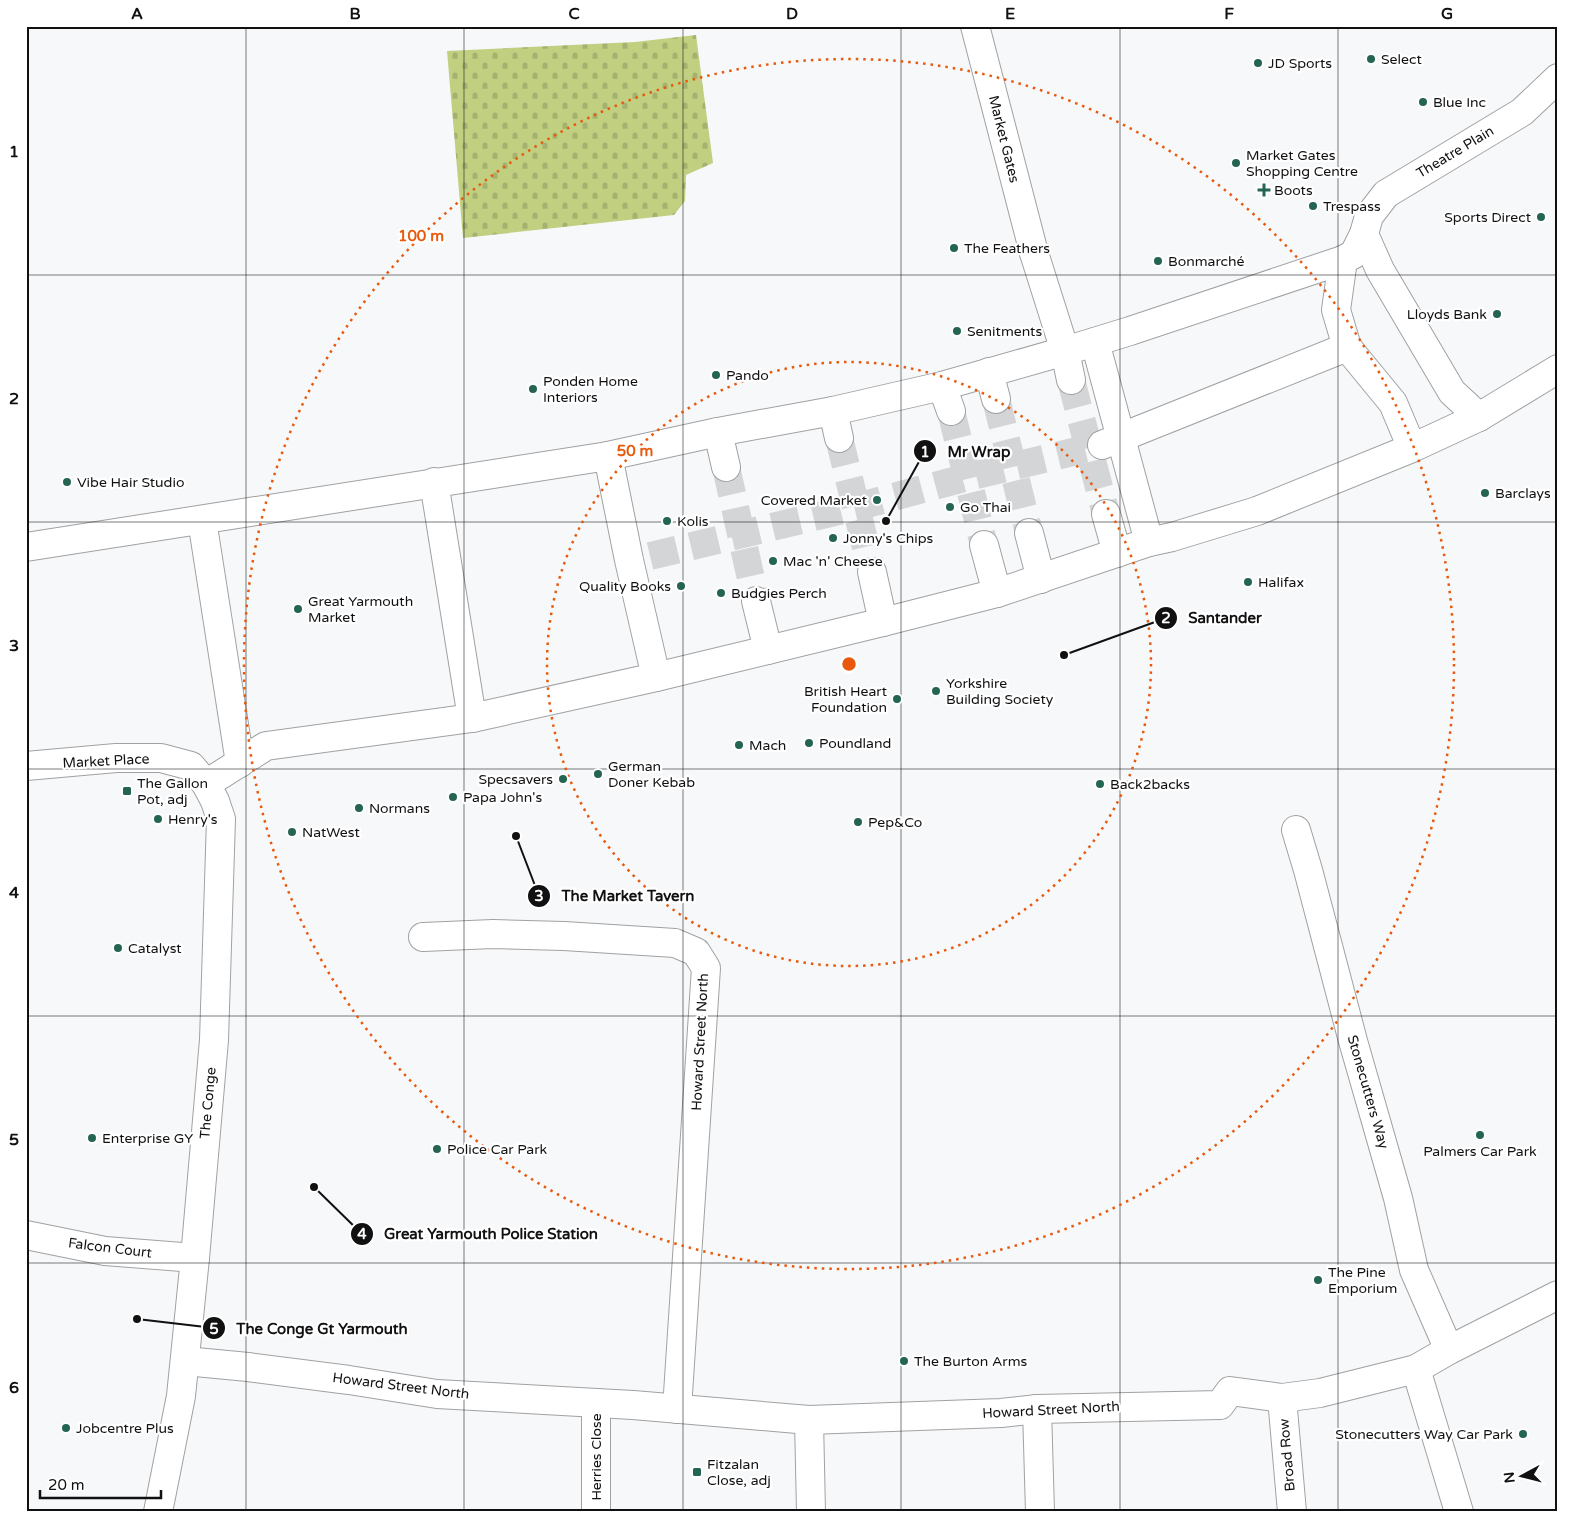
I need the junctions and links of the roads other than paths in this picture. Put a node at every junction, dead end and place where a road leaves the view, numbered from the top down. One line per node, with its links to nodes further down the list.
1 (975, 26): 7 (street, Market Gates)
2 (1558, 78): 3 (street, Theatre Plain)
3 (1364, 234): 4 (street, Theatre Plain); 13 (street)
4 (1343, 260): 5 (street); 6 (street)
5 (1096, 342): 7 (street); 16 (street)
6 (1347, 347): 16 (street); 17 (street)
7 (1065, 351): 9 (street); 10 (street, Market Gates)
8 (1558, 369): 13 (street)
9 (989, 372): 11 (street); 12 (street)
10 (1071, 380)
11 (996, 399)
12 (834, 411): 14 (street); 15 (street)
13 (1479, 417): 17 (street)
14 (718, 432): 18 (street); 19 (street)
15 (840, 438)
16 (1111, 442): 24 (street)
17 (1412, 448): 24 (street)
18 (608, 456): 20 (street); 34 (street)
19 (726, 467)
20 (434, 482): 22 (street); 35 (street)
21 (1106, 514): 27 (street)
22 (202, 520): 26 (street); 36 (street)
23 (1030, 533): 29 (street)
24 (1149, 542): 27 (street)
25 (984, 545): 30 (street)
26 (26, 547)
27 (1117, 553): 29 (street)
28 (872, 572): 32 (street)
29 (1041, 579): 30 (street)
30 (997, 593): 32 (street)
31 (756, 601): 33 (street)
32 (883, 622): 33 (street)
33 (768, 650): 34 (street)
34 (656, 677): 35 (street)
35 (472, 718): 36 (street)
36 (240, 763): 38 (street)
37 (26, 766): 38 (street, Market Place)
38 (206, 784): 42 (street, The Conge)
39 (1296, 830): 44 (street, Stonecutters Way)
40 (423, 937): 49 (street, Howard Street North)
41 (26, 1235): 42 (street, Falcon Court)
42 (195, 1258): 45 (street, The Conge)
43 (1558, 1295): 44 (street, Howard Street North)
44 (1449, 1350): 46 (street, Howard Street North)
45 (185, 1361): 48 (street, Howard Street North); 52 (street, The Conge)
46 (1416, 1370): 47 (street, Howard Street North); 57 (street)
47 (1282, 1398): 50 (street, Howard Street North); 56 (street, Broad Row)
48 (596, 1403): 49 (street, Howard Street North); 53 (street, Herries Close)
49 (677, 1409): 51 (street, Howard Street North)
50 (1037, 1409): 51 (street, Howard Street North); 55 (street)
51 (810, 1420): 54 (street)
52 (158, 1512)
53 (596, 1512)
54 (811, 1512)
55 (1040, 1512)
56 (1292, 1512)
57 (1460, 1512)

